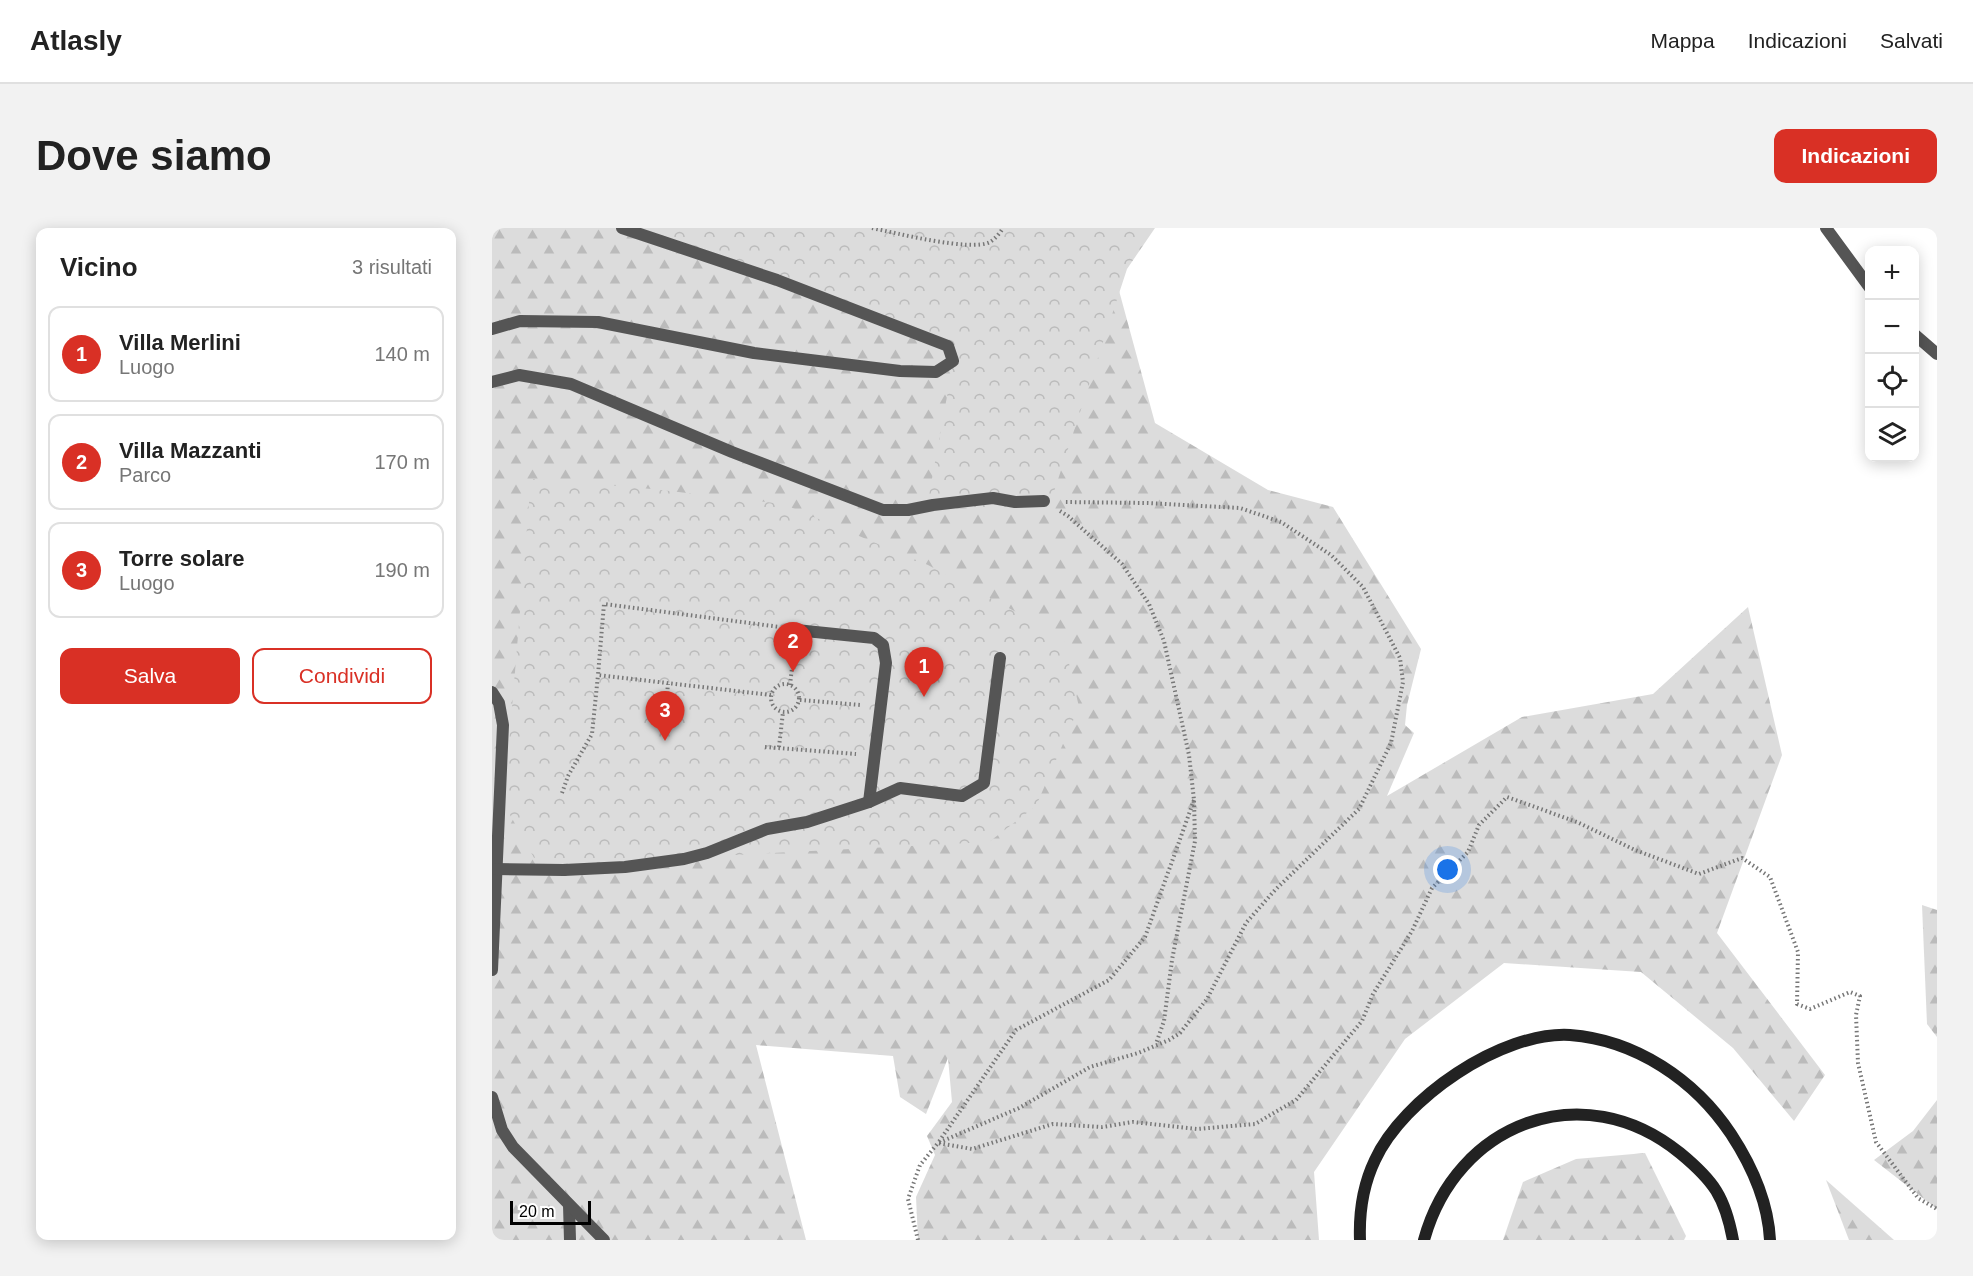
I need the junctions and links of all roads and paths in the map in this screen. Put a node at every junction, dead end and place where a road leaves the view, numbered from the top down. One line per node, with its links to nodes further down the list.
1 (622, 228): 6 (street)
2 (872, 228): 3 (path)
3 (1003, 228)
4 (1826, 228): 5 (street)
5 (1865, 282)
6 (492, 329)
7 (1919, 338): 8 (street)
8 (1937, 354)
9 (492, 382): 10 (street)
10 (1044, 501): 26 (path); 30 (path)
11 (796, 630): 13 (path); 15 (path); 19 (street)
12 (1000, 658): 27 (street)
13 (598, 675): 14 (path); 25 (path)
14 (668, 684): 17 (path); 21 (path)
15 (790, 685): 17 (path); 18 (path)
16 (492, 692): 28 (street)
17 (771, 695): 20 (path)
18 (800, 700): 19 (path); 20 (path)
19 (880, 707): 24 (street)
20 (783, 712): 23 (path)
21 (664, 725)
22 (765, 747): 23 (path)
23 (779, 748): 24 (path)
24 (874, 756): 27 (street)
25 (562, 793)
26 (1194, 800): 30 (path); 32 (path)
27 (869, 802): 28 (street)
28 (496, 869): 29 (street)
29 (492, 970)
30 (1155, 1045): 32 (path)
31 (492, 1097): 33 (street)
32 (938, 1143): 34 (path); 39 (path)
33 (569, 1205): 37 (street); 38 (street)
34 (1937, 1209)
35 (1770, 1236): 40 (main road)
36 (1733, 1239): 41 (main road)
37 (570, 1240)
38 (604, 1240)
39 (918, 1240)
40 (1360, 1240)
41 (1424, 1240)

